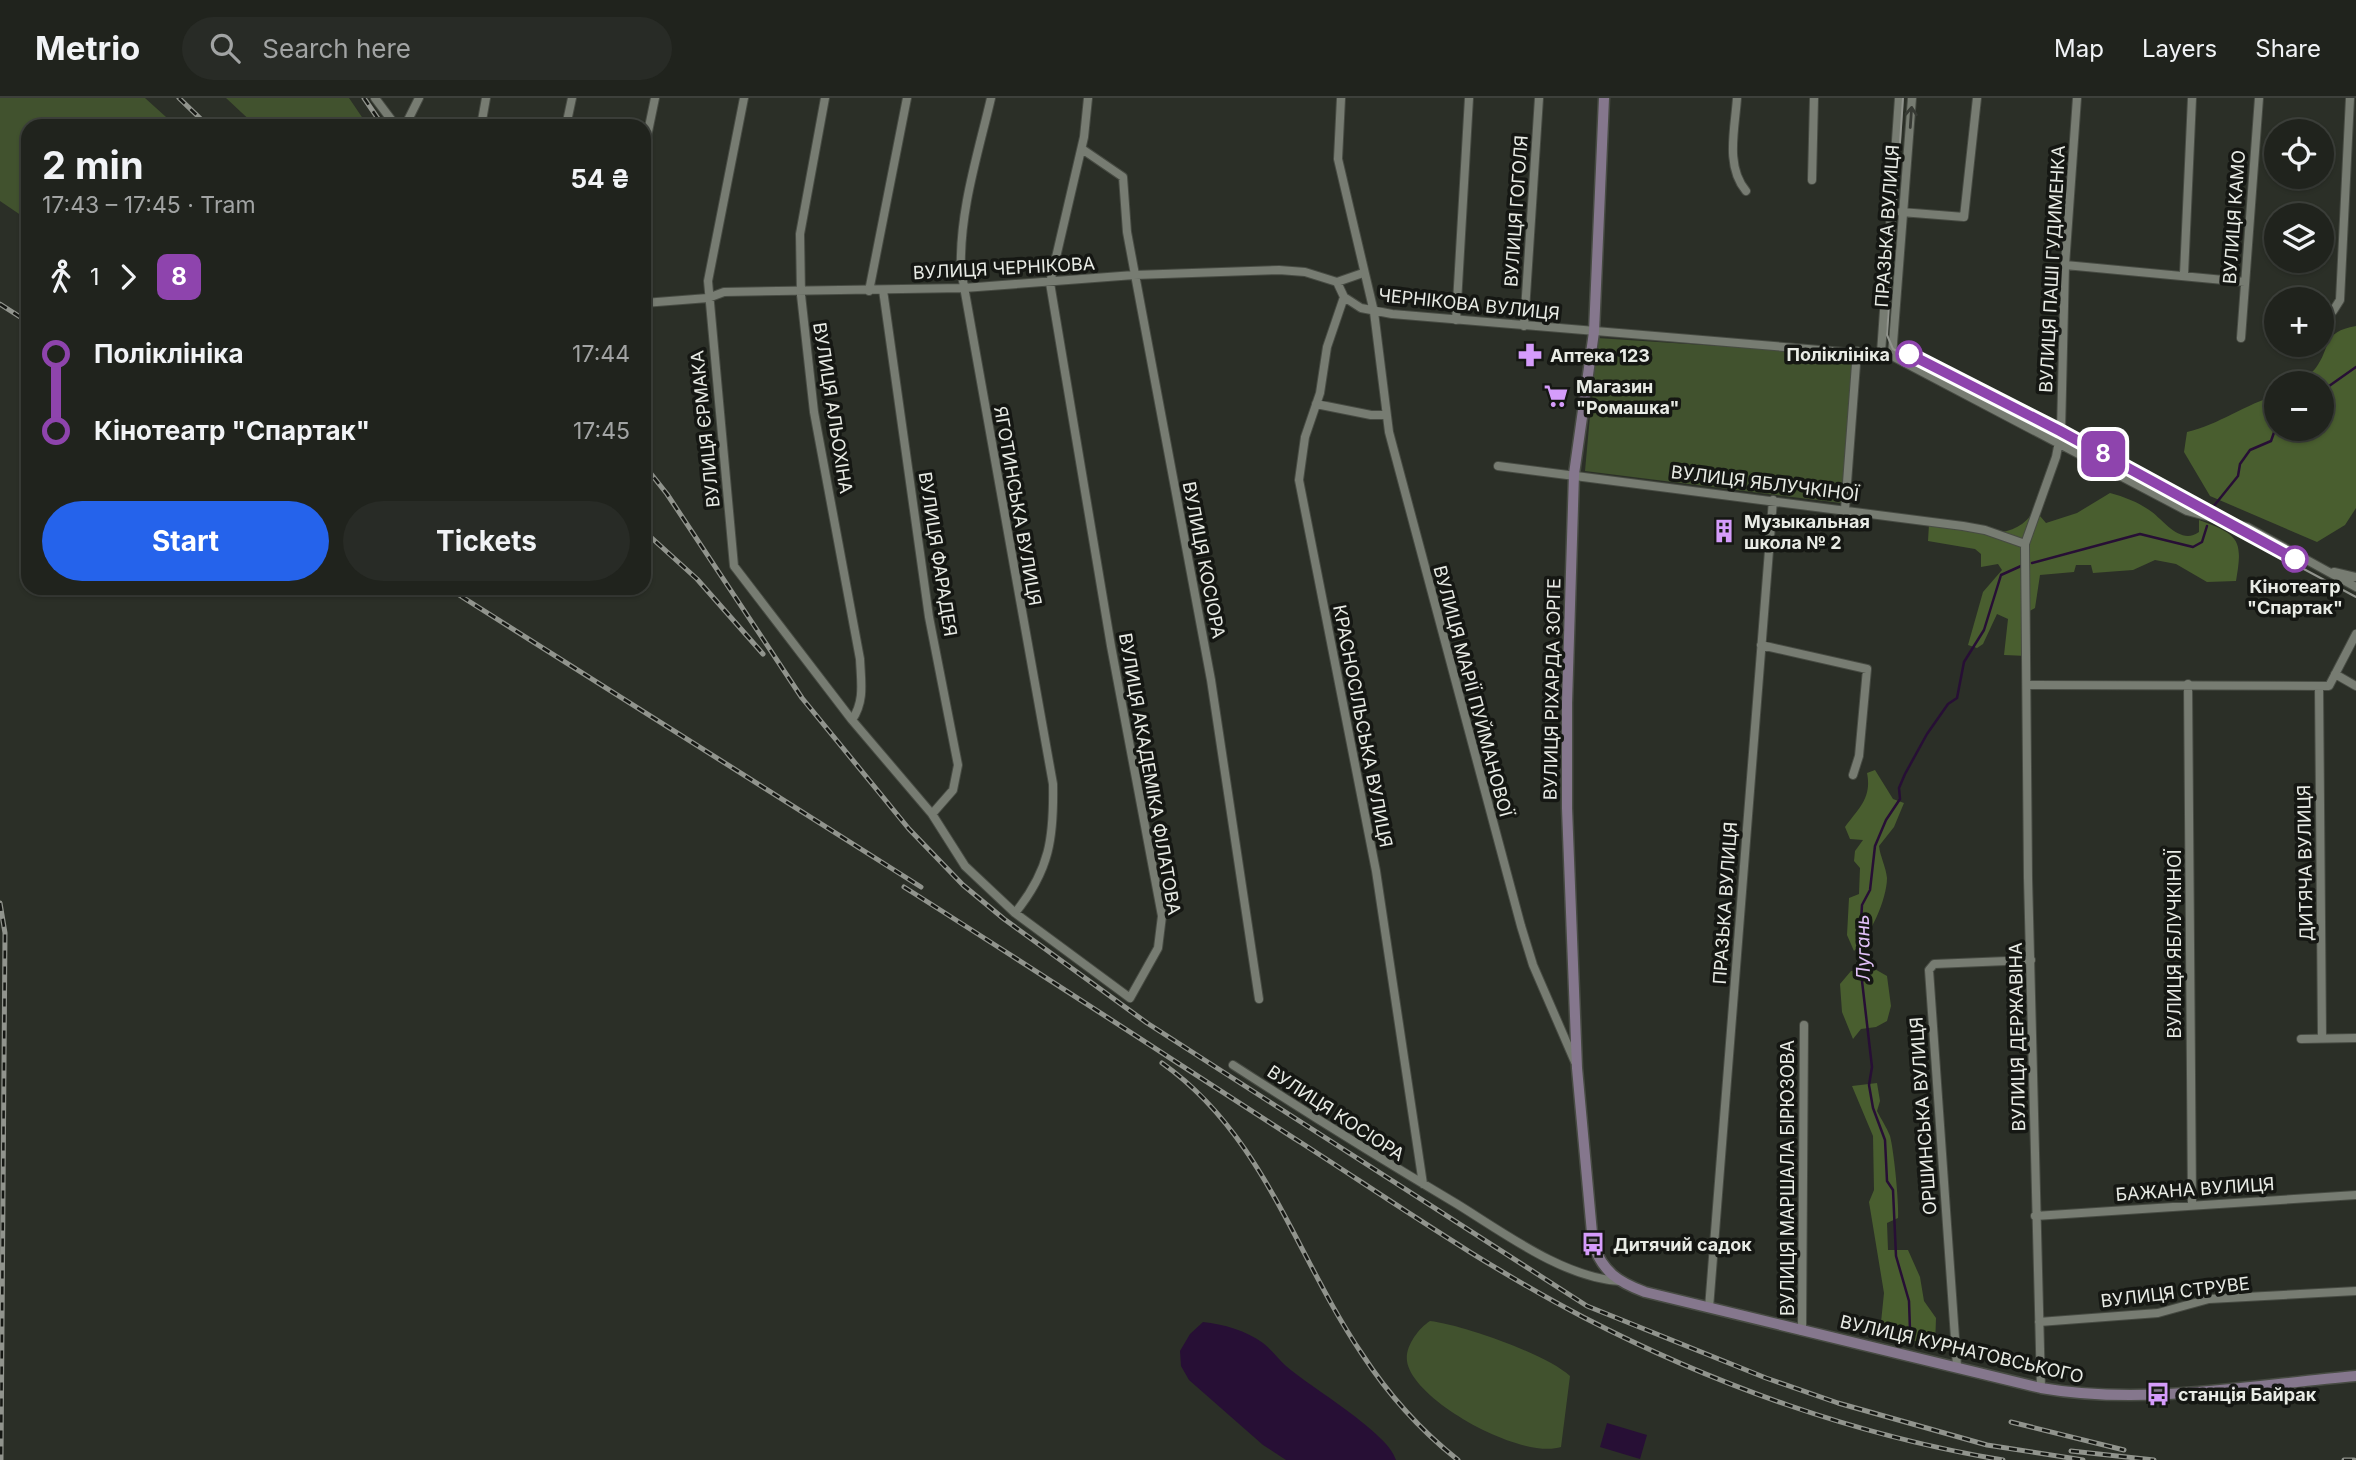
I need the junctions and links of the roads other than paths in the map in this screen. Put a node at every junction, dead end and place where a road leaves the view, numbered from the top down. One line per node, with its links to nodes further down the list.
1 (375, 98): 24 (street)
2 (419, 98): 25 (street)
3 (486, 98): 26 (street)
4 (572, 98): 27 (street)
5 (655, 98): 28 (street)
6 (744, 98): 46 (street, ВУЛИЦЯ ЄРМАКА)
7 (825, 98): 42 (street, ВУЛИЦЯ АЛЬОХІНА)
8 (907, 98): 43 (street)
9 (991, 98): 41 (street, ЯГОТИНСЬКА ВУЛИЦЯ)
10 (1087, 98): 29 (street)
11 (1341, 98): 35 (street)
12 (1469, 98): 50 (street)
13 (1539, 98): 51 (street, ВУЛИЦЯ ГОГОЛЯ)
14 (1604, 98): 52 (street, ВУЛИЦЯ РІХАРДА ЗОРГЕ)
15 (1737, 98): 31 (street)
16 (1814, 98): 30 (street)
17 (1899, 98): 32 (street, ПРАЗЬКА ВУЛИЦЯ)
18 (1912, 98): 33 (street, ПРАЗЬКА ВУЛИЦЯ, one-way to 18)
19 (1977, 98): 33 (street)
20 (2077, 98): 34 (street, ВУЛИЦЯ ПАШІ ГУДИМЕНКА)
21 (2192, 98): 36 (street)
22 (2259, 98): 39 (street, ВУЛИЦЯ КАМО)
23 (2350, 98): 48 (street)
24 (391, 119)
25 (408, 119)
26 (482, 119)
27 (568, 119)
28 (651, 119)
29 (1082, 149): 37 (street, ВУЛИЦЯ КОСІОРА); 40 (street)
30 (1812, 180)
31 (1746, 191)
32 (1891, 212): 33 (street); 55 (street, ПРАЗЬКА ВУЛИЦЯ)
33 (1903, 212): 56 (street, ПРАЗЬКА ВУЛИЦЯ)
34 (2064, 265): 36 (street); 59 (street, ВУЛИЦЯ ПАШІ ГУДИМЕНКА)
35 (1363, 273): 38 (street); 49 (street)
36 (2184, 274): 39 (street)
37 (1134, 275): 38 (street, ВУЛИЦЯ ЧЕРНІКОВА); 40 (street, ВУЛИЦЯ ЧЕРНІКОВА); 80 (street, ВУЛИЦЯ КОСІОРА)
38 (1337, 282): 45 (street)
39 (2245, 282): 53 (street, ВУЛИЦЯ КАМО)
40 (1050, 283): 41 (street, ВУЛИЦЯ ЧЕРНІКОВА); 78 (street, ВУЛИЦЯ АКАДЕМІКА ФІЛАТОВА)
41 (964, 288): 44 (street, ВУЛИЦЯ ЧЕРНІКОВА); 78 (street, ЯГОТИНСЬКА ВУЛИЦЯ)
42 (800, 289): 43 (street, ВУЛИЦЯ ЧЕРНІКОВА); 46 (street, ВУЛИЦЯ ЧЕРНІКОВА); 75 (street, ВУЛИЦЯ АЛЬОХІНА)
43 (869, 290): 44 (street, ВУЛИЦЯ ЧЕРНІКОВА)
44 (883, 290): 77 (street, ВУЛИЦЯ ФАРАДЕЯ)
45 (1345, 297): 49 (street, ЧЕРНІКОВА ВУЛИЦЯ); 57 (street, КРАСНОСІЛЬСЬКА ВУЛИЦЯ)
46 (708, 298): 47 (street, ВУЛИЦЯ ЧЕРНІКОВА); 75 (street, ВУЛИЦЯ ЄРМАКА)
47 (651, 302)
48 (2334, 309)
49 (1374, 312): 50 (street, ЧЕРНІКОВА ВУЛИЦЯ); 58 (street, ВУЛИЦЯ МАРІЇ ПУЙМАНОВОЇ)
50 (1456, 320): 51 (street, ЧЕРНІКОВА ВУЛИЦЯ)
51 (1524, 326): 52 (street, ЧЕРНІКОВА ВУЛИЦЯ)
52 (1594, 332): 54 (street); 61 (street, ВУЛИЦЯ РІХАРДА ЗОРГЕ)
53 (2241, 338)
54 (1857, 351): 55 (street); 63 (street)
55 (1881, 353): 56 (street)
56 (1892, 356): 59 (street)
57 (1316, 404): 58 (street); 87 (street, КРАСНОСІЛЬСЬКА ВУЛИЦЯ)
58 (1386, 415): 86 (street, ВУЛИЦЯ МАРІЇ ПУЙМАНОВОЇ)
59 (2059, 442): 64 (street, ВУЛИЦЯ ПАШІ ГУДИМЕНКА); 65 (street)
60 (1498, 466): 61 (street, ВУЛИЦЯ ЯБЛУЧКІНОЇ)
61 (1574, 474): 62 (street, ВУЛИЦЯ ЯБЛУЧКІНОЇ); 86 (street, ВУЛИЦЯ РІХАРДА ЗОРГЕ)
62 (1773, 500): 63 (street, ВУЛИЦЯ ЯБЛУЧКІНОЇ); 69 (street, ПРАЗЬКА ВУЛИЦЯ)
63 (1845, 509): 64 (street, ВУЛИЦЯ ЯБЛУЧКІНОЇ)
64 (2025, 544): 72 (street, ВУЛИЦЯ ДЕРЖАВІНА)
65 (2324, 569): 66 (street); 67 (street)
66 (2356, 577)
67 (2356, 587)
68 (2356, 634): 70 (street)
69 (1761, 645): 76 (street); 93 (street, ПРАЗЬКА ВУЛИЦЯ)
70 (2335, 674): 73 (street); 74 (street)
71 (2189, 684): 72 (street); 74 (street); 89 (street, ВУЛИЦЯ ЯБЛУЧКІНОЇ)
72 (2028, 685): 79 (street, ВУЛИЦЯ ДЕРЖАВІНА)
73 (2356, 686)
74 (2319, 687): 82 (street, ДИТЯЧА ВУЛИЦЯ)
75 (852, 720): 77 (street, ВУЛИЦЯ АКАДЕМІКА ФІЛАТОВА)
76 (1853, 775)
77 (932, 814): 78 (street, ВУЛИЦЯ АКАДЕМІКА ФІЛАТОВА)
78 (1015, 913)
79 (2031, 960): 90 (street, ВУЛИЦЯ ДЕРЖАВІНА); 96 (street, ОРШИНСЬКА ВУЛИЦЯ)
80 (1259, 999)
81 (1804, 1026): 95 (street, ВУЛИЦЯ МАРШАЛА БІРЮЗОВА)
82 (2322, 1037): 83 (street); 84 (street)
83 (2356, 1038)
84 (2301, 1039)
85 (1233, 1065): 87 (street, ВУЛИЦЯ КОСІОРА)
86 (1577, 1068): 91 (street, ВУЛИЦЯ РІХАРДА ЗОРГЕ)
87 (1423, 1184): 91 (street, ВУЛИЦЯ КОСІОРА)
88 (2356, 1195): 89 (street, БАЖАНА ВУЛИЦЯ)
89 (2192, 1204): 90 (street, БАЖАНА ВУЛИЦЯ)
90 (2035, 1216): 94 (street, ВУЛИЦЯ ДЕРЖАВІНА)
91 (1616, 1279): 93 (street, ВУЛИЦЯ КУРНАТОВСЬКОГО)
92 (2356, 1291): 94 (street, ВУЛИЦЯ СТРУВЕ)
93 (1709, 1308): 95 (street, ВУЛИЦЯ КУРНАТОВСЬКОГО)
94 (2039, 1322): 98 (street, ВУЛИЦЯ ДЕРЖАВІНА)
95 (1802, 1331): 96 (street, ВУЛИЦЯ КУРНАТОВСЬКОГО)
96 (1957, 1366): 98 (street, ВУЛИЦЯ КУРНАТОВСЬКОГО)
97 (2356, 1376): 98 (street, ВУЛИЦЯ КУРНАТОВСЬКОГО)
98 (2041, 1388)

